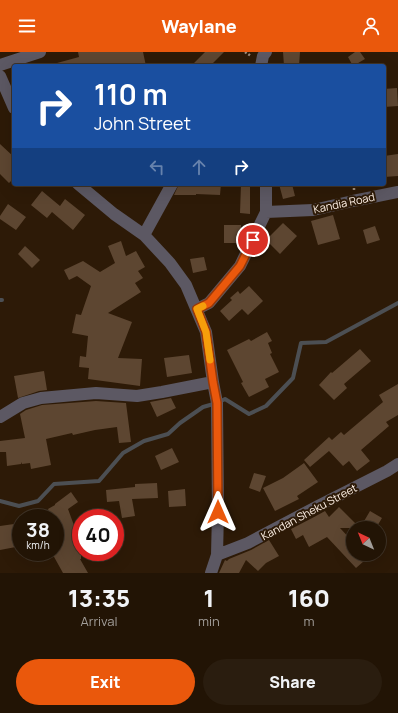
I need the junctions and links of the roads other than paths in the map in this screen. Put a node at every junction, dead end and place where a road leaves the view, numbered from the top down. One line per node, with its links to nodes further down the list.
1 (40, 52): 4 (street)
2 (266, 52): 3 (street)
3 (261, 64)
4 (0, 65)
5 (0, 76): 6 (street)
6 (12, 103)
7 (80, 186): 12 (street)
8 (171, 186): 12 (street)
9 (266, 186): 11 (street)
10 (398, 192): 11 (street, Kandia Road)
11 (266, 212): 13 (street)
12 (144, 235): 13 (street)
13 (197, 309): 14 (street)
14 (213, 382): 15 (street); 19 (street)
15 (0, 417)
16 (398, 464): 17 (street, Kandan Sheku Street)
17 (387, 471): 18 (street); 19 (street, Kandan Sheku Street)
18 (398, 478)
19 (217, 555): 20 (street)
20 (211, 573)

